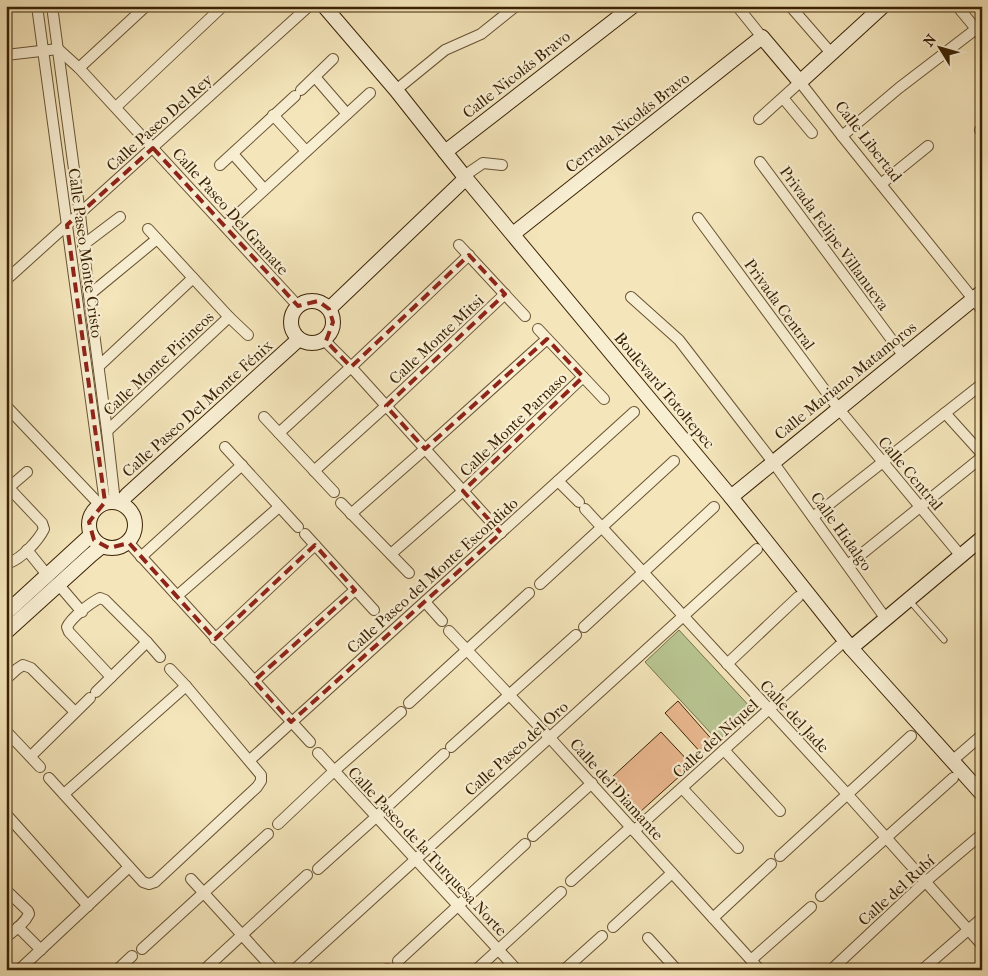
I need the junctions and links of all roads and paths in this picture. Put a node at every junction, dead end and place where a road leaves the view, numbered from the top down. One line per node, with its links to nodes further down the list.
1 (37, 6): 16 (street, Calle Paseo Monte Cristo)
2 (146, 6): 20 (street)
3 (223, 6): 26 (street)
4 (309, 6): 33 (street, Calle Paseo Del Rey)
5 (324, 6): 23 (main road, Boulevard Totoltepec)
6 (516, 6): 23 (street)
7 (633, 6): 35 (main road, Calle Nicolás Bravo)
8 (737, 6): 14 (street, Calle Libertad)
9 (883, 6): 17 (main road)
10 (957, 6): 13 (street)
11 (790, 7): 17 (street)
12 (55, 8): 15 (street, Calle Paseo Monte Cristo)
13 (979, 33): 31 (street)
14 (762, 37): 22 (main road, Calle Libertad); 49 (main road, Cerrada Nicolás Bravo)
15 (58, 49): 16 (street); 20 (street, Calle Paseo Del Granate); 43 (street, Calle Paseo Monte Cristo)
16 (44, 51): 18 (street); 46 (street, Calle Paseo Monte Cristo)
17 (831, 53): 22 (main road)
18 (6, 55)
19 (333, 59): 21 (street)
20 (79, 68): 26 (street, Calle Paseo Del Granate)
21 (315, 77): 27 (street); 28 (street)
22 (800, 82): 25 (street); 31 (street, Calle Libertad)
23 (396, 90): 35 (main road, Boulevard Totoltepec)
24 (370, 93): 27 (street)
25 (783, 98): 29 (street); 30 (street)
26 (116, 107): 33 (street, Calle Paseo Del Granate)
27 (347, 114): 34 (street)
28 (273, 115): 34 (street); 36 (street)
29 (759, 119)
30 (812, 133)
31 (842, 136): 41 (street, Calle Libertad)
32 (928, 146): 41 (street)
33 (153, 148): 43 (street, Calle Paseo Del Rey); 47 (street, Calle Paseo Del Granate)
34 (306, 151): 42 (street)
35 (445, 152): 40 (main road, Boulevard Totoltepec)
36 (232, 154): 38 (street); 42 (street)
37 (760, 162): 70 (street, Privada Felipe Villanueva)
38 (220, 165)
39 (502, 165): 40 (street)
40 (465, 177): 49 (main road, Boulevard Totoltepec); 61 (main road)
41 (881, 184): 58 (street, Calle Libertad)
42 (264, 189): 47 (street)
43 (80, 214): 46 (street, Calle Paseo Del Rey); 51 (street, Calle Paseo Monte Cristo)
44 (120, 216): 51 (street)
45 (698, 218): 78 (street, Privada Central)
46 (67, 225): 55 (street, Calle Paseo Del Rey); 98 (street, Calle Paseo Monte Cristo)
47 (225, 226): 60 (street, Calle Paseo Del Granate)
48 (148, 229): 50 (street)
49 (513, 234): 97 (main road, Boulevard Totoltepec)
50 (157, 239): 54 (street); 57 (street)
51 (83, 244): 57 (street, Calle Paseo Monte Cristo)
52 (460, 245): 53 (street)
53 (469, 255): 56 (street); 72 (street)
54 (193, 278): 64 (street); 71 (street)
55 (6, 280)
56 (505, 294): 63 (street); 77 (street, Calle Monte Mitsi)
57 (89, 295): 71 (street, Calle Paseo Monte Cristo)
58 (977, 295): 62 (street, Calle Libertad); 70 (main road, Calle Mariano Matamoros)
59 (631, 297): 88 (street, Calle Hidalgo)
60 (298, 306): 61 (main road); 68 (main road)
61 (329, 309): 69 (main road)
62 (982, 310)
63 (525, 316)
64 (229, 317): 66 (street); 82 (street, Calle Monte Pirineos)
65 (538, 329): 67 (street)
66 (248, 335)
67 (547, 338): 73 (street); 85 (street)
68 (299, 339): 69 (main road); 98 (main road, Calle Paseo Del Monte Fénix)
69 (324, 340): 72 (street)
70 (903, 355): 78 (main road, Calle Mariano Matamoros)
71 (99, 366): 82 (street, Calle Paseo Monte Cristo)
72 (351, 367): 77 (street); 83 (street)
73 (584, 377): 75 (street); 96 (street, Calle Monte Parnaso)
74 (982, 384): 80 (street)
75 (604, 399)
76 (6, 406): 98 (street)
77 (386, 406): 85 (street); 91 (street, Calle Monte Mitsi)
78 (838, 408): 88 (main road, Calle Mariano Matamoros); 89 (street, Calle Central)
79 (634, 412): 93 (street, Calle Paseo del Monte Escondido)
80 (945, 413): 86 (street); 89 (street)
81 (264, 417): 83 (street)
82 (107, 431): 98 (street, Calle Paseo Monte Cristo)
83 (279, 433): 91 (street)
84 (225, 448): 90 (street)
85 (425, 449): 96 (street); 103 (street)
86 (982, 455): 101 (street)
87 (674, 462): 105 (street)
88 (773, 462): 97 (main road, Calle Mariano Matamoros); 104 (street, Calle Hidalgo)
89 (882, 462): 101 (street, Calle Central); 104 (street)
90 (242, 466): 102 (street); 116 (street)
91 (314, 471): 95 (street)
92 (27, 472): 94 (street)
93 (558, 481): 105 (street, Calle del Jade); 106 (street, Calle Paseo del Monte Escondido)
94 (7, 489): 113 (street)
95 (334, 492)
96 (464, 492): 106 (street); 114 (street, Calle Monte Parnaso)
97 (731, 496): 142 (main road, Boulevard Totoltepec)
98 (110, 503): 107 (main road); 109 (main road)
99 (341, 503): 103 (street)
100 (714, 506): 120 (street)
101 (920, 506): 115 (street, Calle Central); 118 (street)
102 (280, 507): 110 (street); 125 (street)
103 (351, 514): 114 (street)
104 (813, 517): 118 (street, Calle Hidalgo)
105 (603, 528): 120 (street, Calle del Jade); 122 (street)
106 (501, 533): 128 (street, Calle Paseo del Monte Escondido)
107 (91, 535): 111 (main road); 121 (main road)
108 (982, 538): 115 (main road)
109 (128, 542): 111 (main road); 116 (street)
110 (315, 545): 123 (street); 139 (street)
111 (102, 546): 121 (main road)
112 (758, 549): 132 (street, Calle Paseo del Oro)
113 (26, 550): 117 (street); 121 (street)
114 (391, 554): 119 (street)
115 (961, 556): 127 (main road)
116 (141, 557): 125 (street)
117 (6, 561)
118 (848, 566): 133 (street, Calle Hidalgo)
119 (409, 572)
120 (643, 572): 132 (street, Calle del Jade); 135 (street)
121 (53, 580): 130 (street); 131 (main road); 137 (main road)
122 (540, 584)
123 (355, 590): 129 (street); 149 (street)
124 (529, 593): 143 (street)
125 (177, 596): 139 (street)
126 (798, 597): 145 (street)
127 (909, 599): 133 (main road); 140 (lane)
128 (425, 602): 134 (street); 156 (street, Calle Paseo del Monte Escondido)
129 (374, 610)
130 (82, 612): 141 (street); 147 (street)
131 (6, 614)
132 (684, 616): 145 (street, Calle del Jade); 160 (street, Calle Paseo del Oro)
133 (886, 619): 142 (main road)
134 (442, 621)
135 (584, 627)
136 (449, 631): 143 (street, Calle del Diamante)
137 (6, 632)
138 (576, 635): 151 (street)
139 (215, 639): 149 (street)
140 (944, 640)
141 (147, 642): 144 (street); 147 (street)
142 (845, 647): 153 (street, Calle del Níquel); 166 (main road, Boulevard Totoltepec)
143 (467, 650): 151 (street, Calle del Diamante); 152 (street)
144 (160, 656)
145 (727, 664): 153 (street, Calle del Jade)
146 (170, 669): 150 (street)
147 (111, 677): 154 (street)
148 (6, 678): 154 (street)
149 (254, 681): 156 (street)
150 (186, 686): 165 (street); 173 (street)
151 (509, 694): 160 (street, Calle del Diamante); 178 (street)
152 (409, 703)
153 (769, 710): 162 (street, Calle del Níquel); 175 (street, Calle del Jade)
154 (75, 712): 164 (street)
155 (401, 712): 168 (street)
156 (291, 722): 161 (street); 165 (street, Calle Paseo del Monte Escondido)
157 (6, 731): 164 (street)
158 (982, 735): 166 (street)
159 (911, 736): 175 (street)
160 (550, 738): 171 (street, Calle del Diamante); 188 (street, Calle Paseo del Oro)
161 (310, 742)
162 (724, 750): 172 (street, Calle del Níquel); 176 (street)
163 (318, 753): 168 (street, Calle Paseo de la Turquesa Norte)
164 (31, 756): 167 (street)
165 (250, 760): 190 (street)
166 (952, 761): 174 (main road, Boulevard Totoltepec)
167 (40, 767)
168 (334, 771): 178 (street, Calle Paseo de la Turquesa Norte); 179 (street)
169 (49, 778): 173 (street)
170 (953, 778): 184 (street)
171 (592, 783): 180 (street, Calle del Diamante); 183 (street)
172 (682, 788): 180 (street, Calle del Níquel); 186 (street)
173 (64, 794): 190 (street)
174 (982, 794)
175 (848, 795): 184 (street, Calle del Jade); 187 (street)
176 (780, 810)
177 (6, 814): 201 (street)
178 (376, 817): 188 (street, Calle Paseo de la Turquesa Norte); 191 (street)
179 (278, 824)
180 (632, 829): 192 (street, Calle del Diamante); 195 (street, Calle del Níquel)
181 (268, 834): 199 (street)
182 (982, 834): 196 (street, Calle del Rubí)
183 (533, 836)
184 (886, 838): 196 (street, Calle del Jade); 200 (street)
185 (525, 844): 202 (street)
186 (738, 848)
187 (780, 856)
188 (416, 860): 202 (street, Calle Paseo de la Turquesa Norte); 224 (street, Calle Paseo del Oro)
189 (771, 864): 204 (street)
190 (129, 867): 201 (street)
191 (318, 868)
192 (672, 873): 204 (street, Calle del Diamante); 207 (street)
193 (307, 875): 209 (street)
194 (191, 879): 199 (street)
195 (571, 881)
196 (926, 882): 208 (street, Calle del Jade); 230 (street, Calle del Rubí)
197 (6, 890): 206 (street)
198 (561, 892): 216 (street)
199 (204, 893): 209 (street); 214 (street)
200 (821, 896)
201 (88, 906): 215 (street)
202 (458, 906): 216 (street, Calle Paseo de la Turquesa Norte); 219 (street)
203 (810, 907): 218 (street)
204 (713, 918): 218 (street, Calle del Diamante)
205 (982, 918): 208 (street)
206 (18, 927): 211 (street); 215 (street)
207 (613, 927)
208 (968, 930): 213 (street, Calle del Jade); 231 (street)
209 (242, 935): 222 (street); 223 (street)
210 (602, 936): 227 (street)
211 (6, 937)
212 (648, 938): 228 (street)
213 (982, 945)
214 (142, 949)
215 (41, 950): 220 (street)
216 (498, 950): 225 (street); 226 (street, Calle Paseo de la Turquesa Norte)
217 (132, 956): 221 (street)
218 (751, 960): 229 (street, Calle del Diamante)
219 (398, 961)
220 (19, 970)
221 (117, 970)
222 (204, 970)
223 (274, 970)
224 (294, 970)
225 (476, 970)
226 (517, 970)
227 (564, 970)
228 (677, 970)
229 (760, 970)
230 (831, 970)
231 (922, 970)

